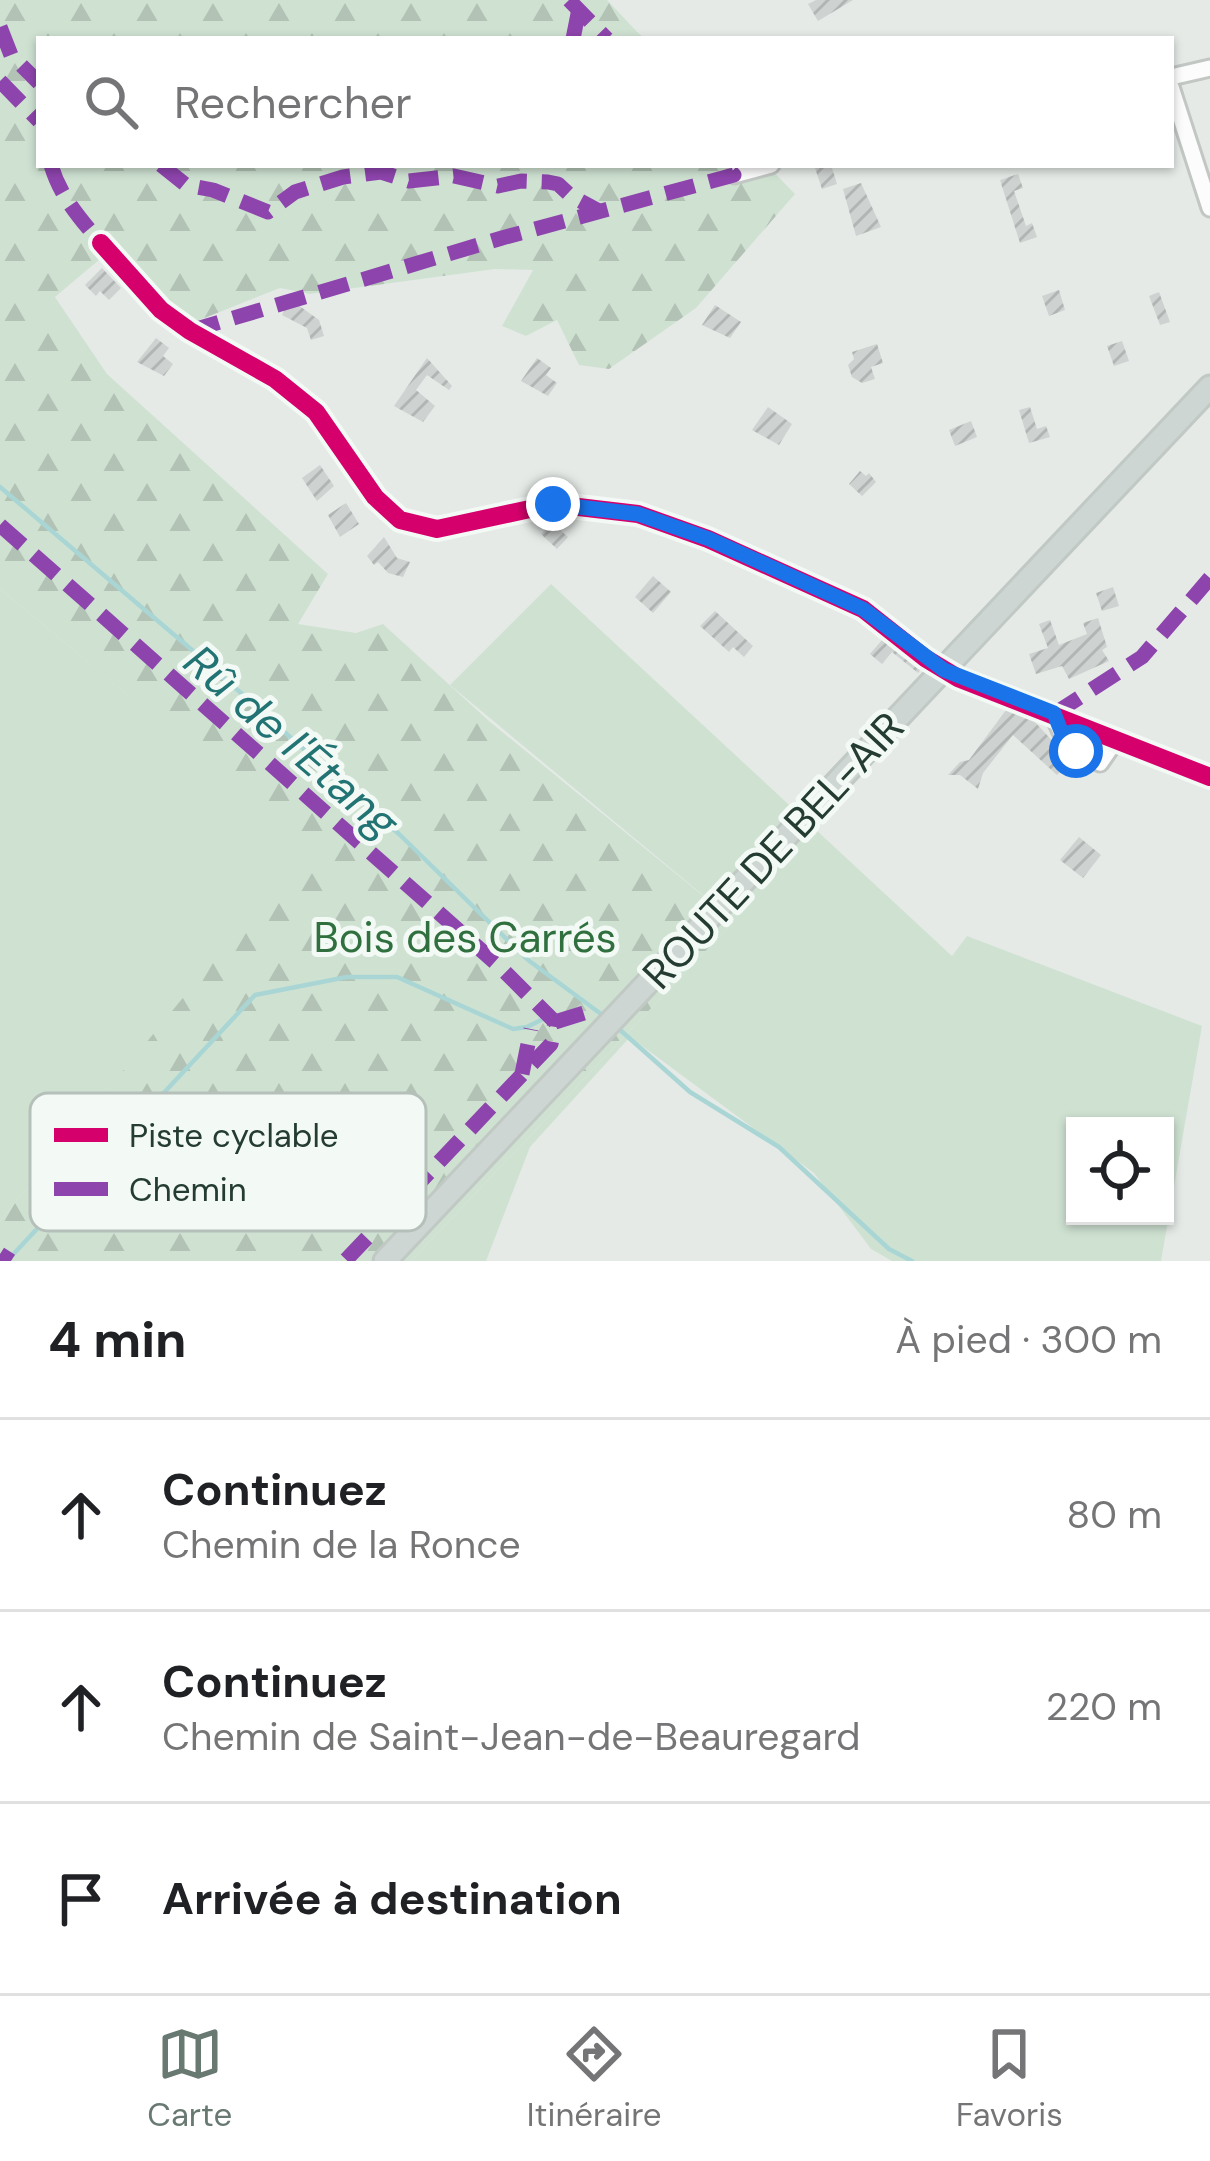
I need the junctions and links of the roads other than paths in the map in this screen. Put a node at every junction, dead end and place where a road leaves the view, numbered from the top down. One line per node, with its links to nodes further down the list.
1 (1210, 68): 2 (street)
2 (1174, 76)
3 (1174, 96): 6 (street)
4 (760, 168): 5 (street)
5 (734, 175)
6 (1210, 208)
7 (101, 242): 9 (street)
8 (1210, 387): 9 (main road, ROUTE DE BEL-AIR)
9 (944, 670): 10 (street); 13 (main road, ROUTE DE BEL-AIR)
10 (1054, 713): 11 (street); 11 (street)
11 (1116, 740): 12 (street)
12 (1210, 777)
13 (426, 1218)
14 (413, 1231): 15 (main road, ROUTE DE BEL-AIR)
15 (385, 1261)

